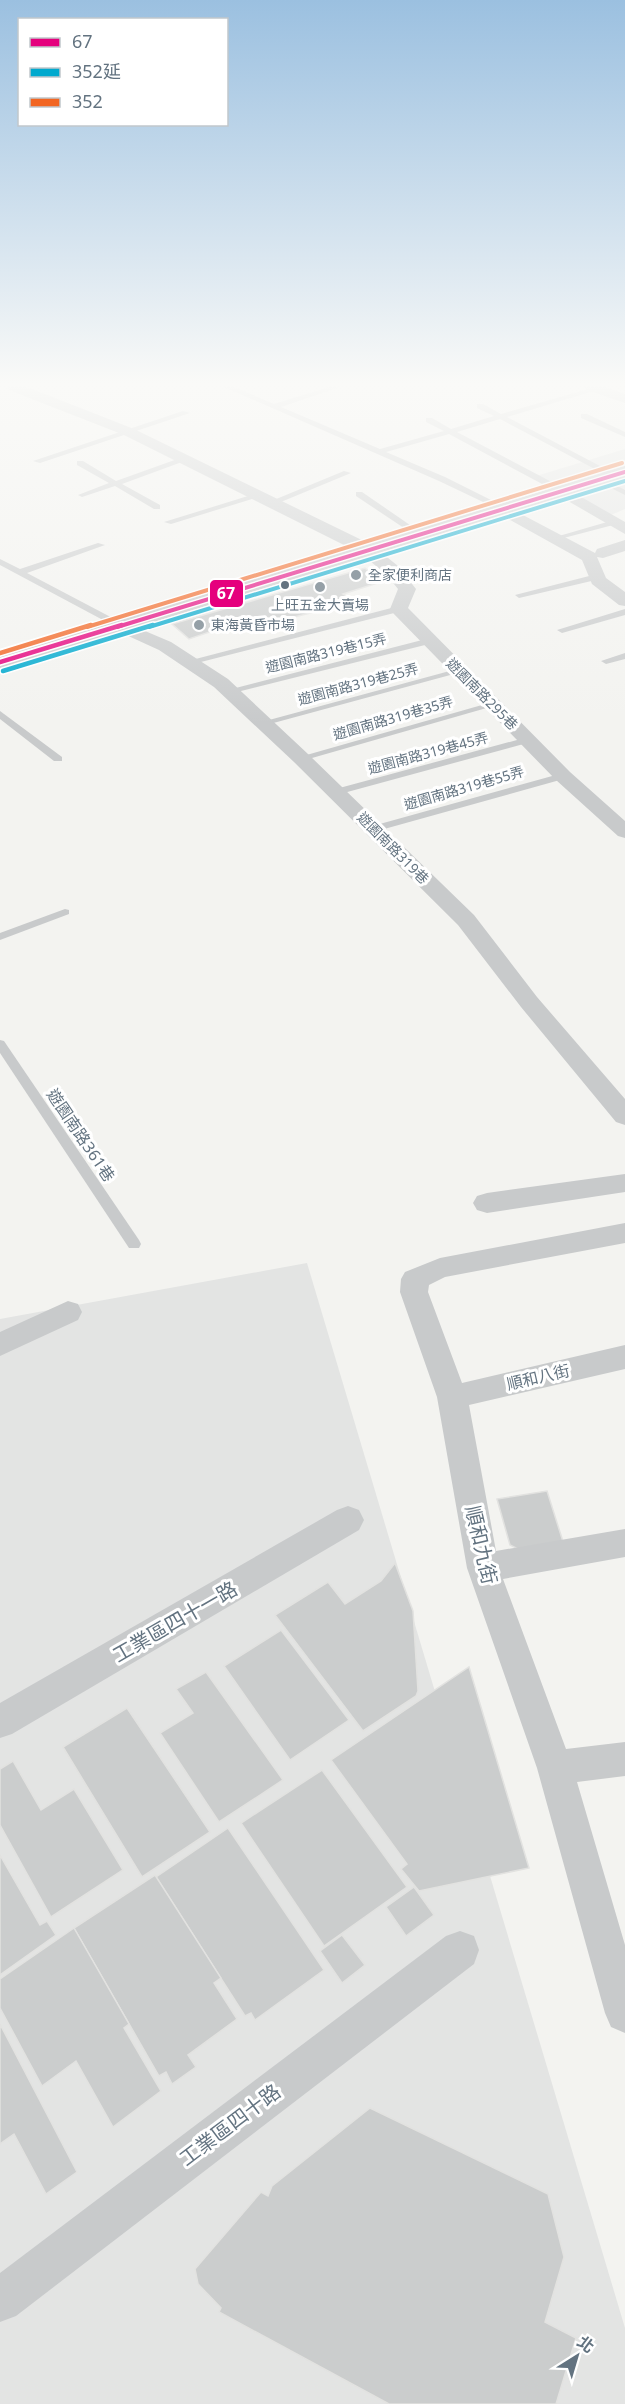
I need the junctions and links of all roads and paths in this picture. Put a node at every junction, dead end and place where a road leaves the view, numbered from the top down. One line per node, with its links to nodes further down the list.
1 (144, 499): 7 (lane)
2 (267, 499): 9 (lane); 15 (street)
3 (367, 499): 11 (lane)
4 (484, 499): 8 (lane)
5 (533, 499): 8 (street)
6 (576, 499): 10 (street)
7 (157, 507)
8 (502, 508): 11 (street); 12 (street)
9 (168, 522)
10 (620, 526): 12 (lane)
11 (419, 534): 15 (street)
12 (556, 538): 19 (street)
13 (102, 545): 18 (lane)
14 (625, 546): 16 (street)
15 (366, 549): 22 (street); 24 (street)
16 (603, 553)
17 (0, 562): 18 (lane)
18 (18, 573): 24 (lane)
19 (597, 577): 20 (lane); 21 (street)
20 (519, 595)
21 (625, 601)
22 (399, 609): 26 (street, 遊園南路295巷); 30 (lane)
23 (625, 612): 25 (lane)
24 (119, 625): 29 (street); 30 (street, 遊園南路319巷)
25 (562, 630)
26 (430, 641): 31 (street, 遊園南路295巷); 32 (lane, 遊園南路319巷15弄)
27 (625, 656): 28 (lane)
28 (606, 661)
29 (0, 662)
30 (189, 662): 32 (street, 遊園南路319巷)
31 (460, 671): 33 (street, 遊園南路295巷); 35 (lane, 遊園南路319巷25弄)
32 (229, 691): 35 (street, 遊園南路319巷)
33 (492, 705): 36 (street, 遊園南路295巷); 37 (lane, 遊園南路319巷35弄)
34 (0, 714): 38 (lane)
35 (263, 723): 37 (street, 遊園南路319巷)
36 (528, 740): 39 (street, 遊園南路295巷); 40 (lane, 遊園南路319巷45弄)
37 (301, 758): 40 (street, 遊園南路319巷)
38 (58, 759)
39 (563, 776): 41 (lane, 遊園南路319巷55弄); 42 (street, 遊園南路295巷)
40 (336, 792): 41 (street, 遊園南路319巷)
41 (373, 829): 46 (street, 遊園南路319巷)
42 (625, 832)
43 (65, 912): 44 (lane)
44 (0, 937)
45 (0, 1044): 50 (lane, 遊園南路361巷)
46 (625, 1116)
47 (625, 1182): 48 (street)
48 (487, 1203)
49 (625, 1233): 54 (street, 順和九街)
50 (134, 1244)
51 (68, 1312): 52 (street)
52 (0, 1345)
53 (625, 1357): 54 (street, 順和八街)
54 (452, 1397): 57 (street, 順和九街)
55 (348, 1520): 58 (street, 工業區四十一路)
56 (625, 1543): 57 (street)
57 (483, 1568): 60 (street, 順和九街)
58 (0, 1722)
59 (625, 1759): 60 (street)
60 (555, 1768): 62 (street, 順和九街)
61 (460, 1950): 63 (street, 工業區四十路)
62 (624, 2006)
63 (0, 2300)

